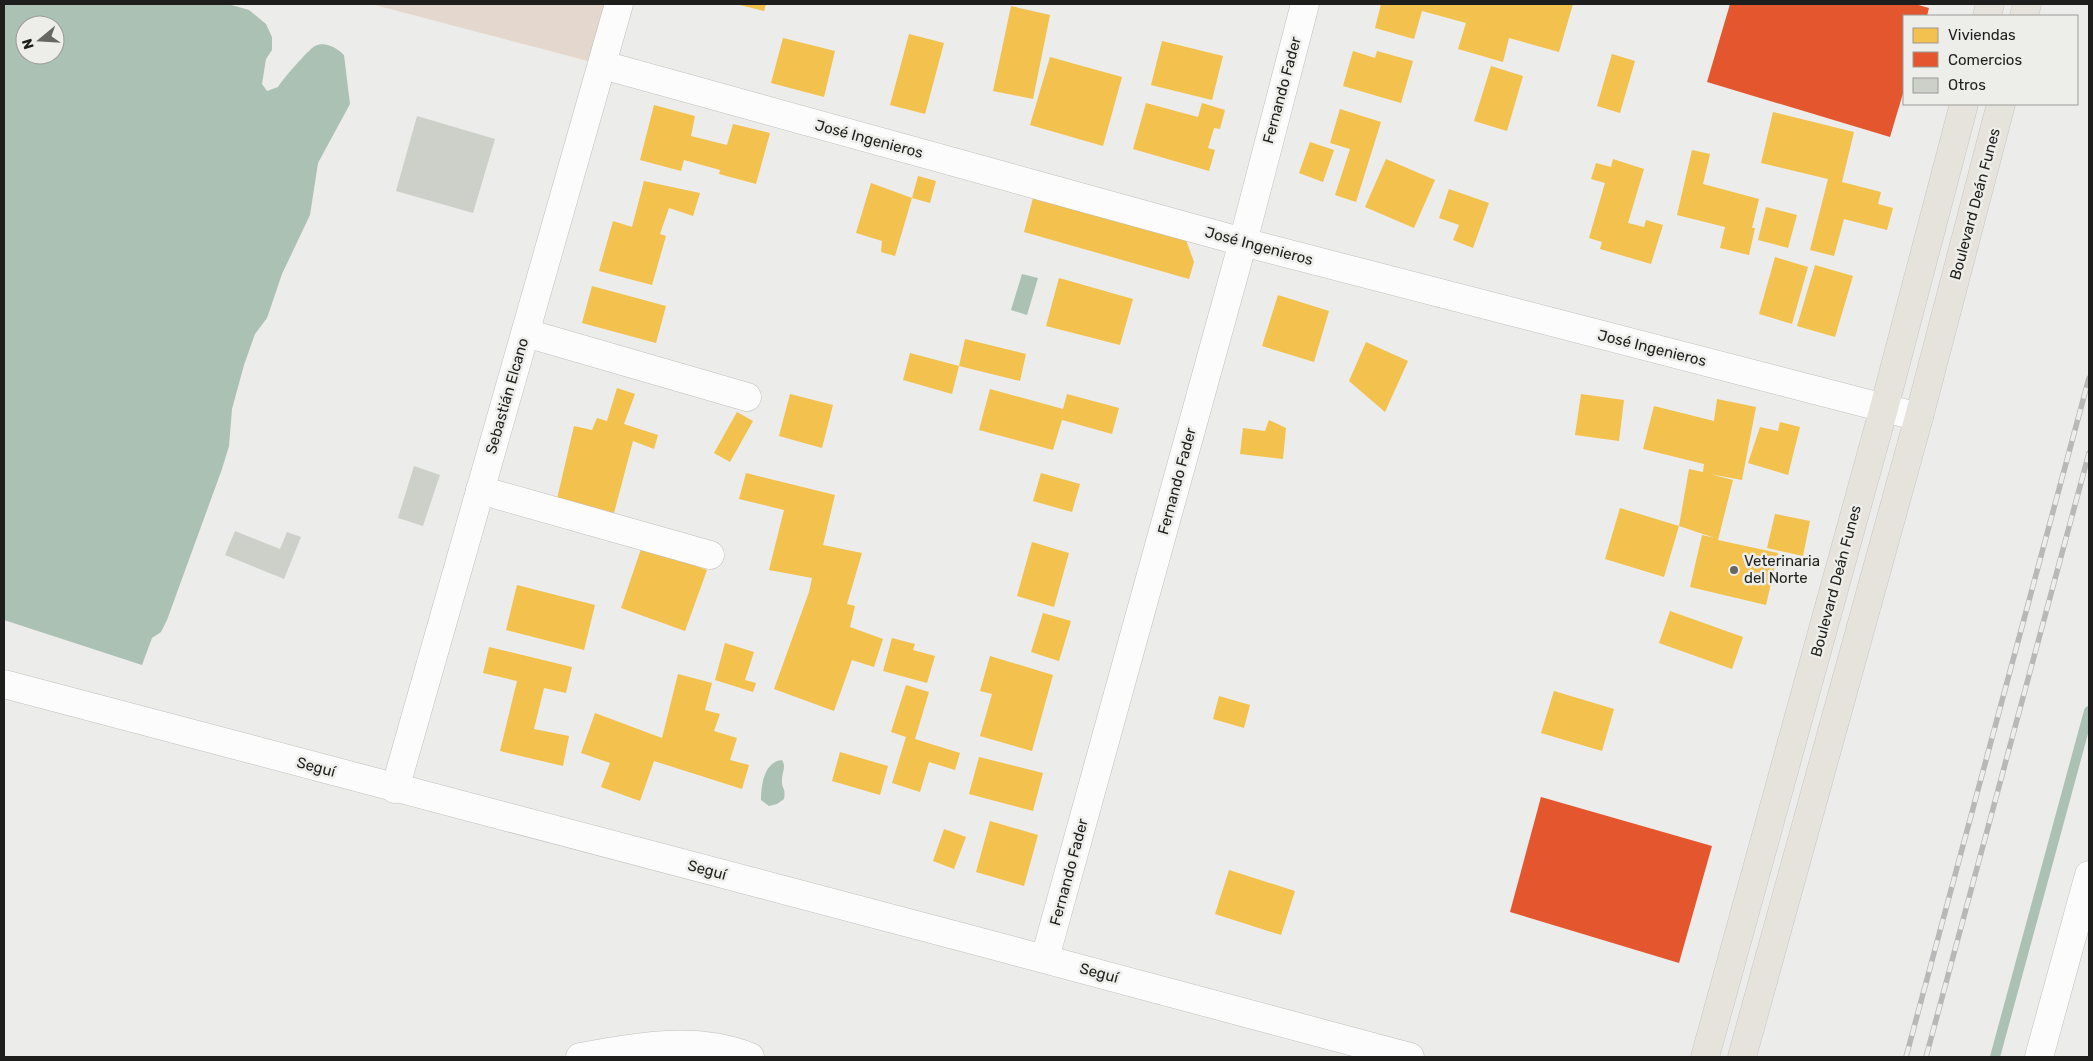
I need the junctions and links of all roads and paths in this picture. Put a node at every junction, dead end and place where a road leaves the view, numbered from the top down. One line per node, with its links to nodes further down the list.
1 (618, 4): 3 (street, Sebastián Elcano)
2 (1305, 4): 6 (street, Fernando Fader)
3 (602, 65): 6 (street, José Ingenieros); 7 (street, Sebastián Elcano)
4 (1964, 105): 9 (main road, Boulevard Deán Funes)
5 (2001, 105): 10 (main road, Boulevard Deán Funes)
6 (1243, 242): 9 (street, José Ingenieros); 16 (street, Fernando Fader)
7 (526, 334): 8 (street); 11 (street, Sebastián Elcano)
8 (747, 397)
9 (1884, 408): 10 (street, José Ingenieros); 20 (main road, Boulevard Deán Funes)
10 (1919, 417): 21 (main road, Boulevard Deán Funes)
11 (480, 490): 12 (street); 14 (street, Sebastián Elcano)
12 (710, 555)
13 (4, 684): 14 (street, Seguí)
14 (395, 788): 16 (street, Seguí)
15 (2089, 875): 22 (street)
16 (1045, 958): 19 (street, Seguí)
17 (580, 1057): 18 (street)
18 (750, 1057)
19 (1410, 1057)
20 (1705, 1057)
21 (1742, 1057)
22 (2039, 1057)

